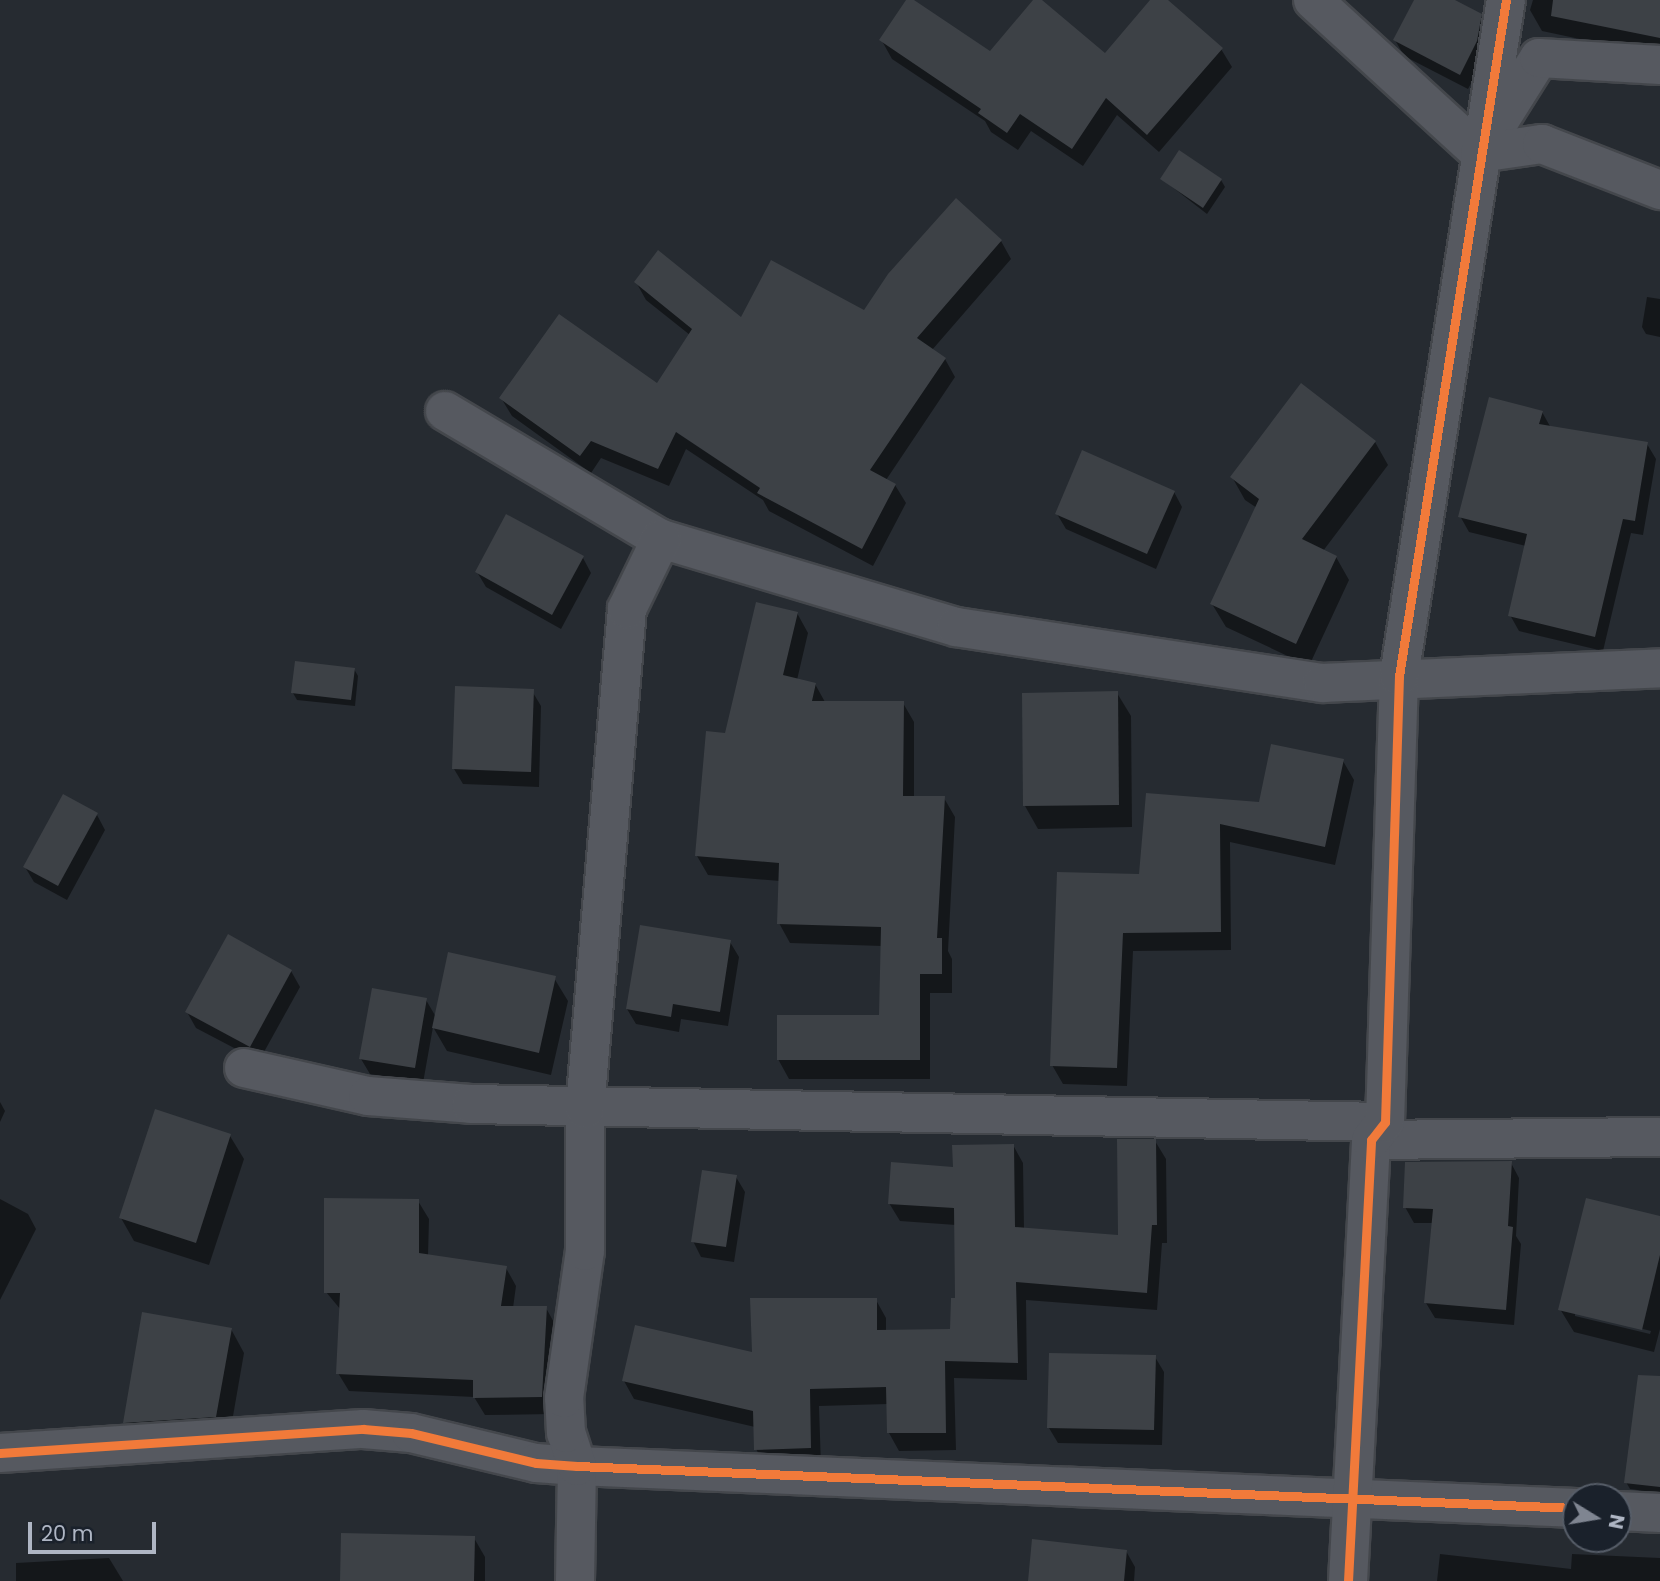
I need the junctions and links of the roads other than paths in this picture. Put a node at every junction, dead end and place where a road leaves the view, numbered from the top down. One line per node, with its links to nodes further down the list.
1 (1313, 0): 4 (street)
2 (1506, 0): 4 (street)
3 (1660, 65): 4 (street)
4 (1480, 153): 5 (street); 9 (street)
5 (1660, 190)
6 (445, 411): 7 (street)
7 (661, 540): 9 (street); 11 (street)
8 (1660, 668): 9 (street)
9 (1399, 676): 12 (street)
10 (244, 1068): 11 (street)
11 (585, 1109): 12 (street); 15 (street)
12 (1378, 1131): 13 (street); 16 (street)
13 (1660, 1137)
14 (0, 1453): 15 (street)
15 (577, 1466): 16 (street); 20 (street)
16 (1349, 1496): 17 (street); 21 (street)
17 (1562, 1507)
18 (1632, 1511): 19 (street)
19 (1660, 1513)
20 (575, 1581)
21 (1348, 1581)

